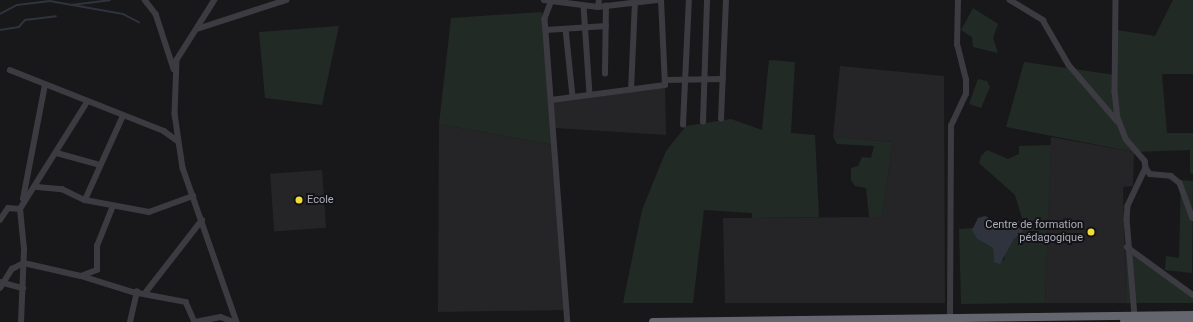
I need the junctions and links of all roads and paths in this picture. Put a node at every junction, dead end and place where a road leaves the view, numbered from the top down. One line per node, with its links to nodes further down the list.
1 (145, 0): 25 (street)
2 (215, 0): 22 (street)
3 (286, 0): 22 (street)
4 (544, 0): 14 (street)
5 (599, 0): 18 (street)
6 (657, 0): 15 (street)
7 (661, 0): 30 (street)
8 (689, 0): 28 (street)
9 (707, 0): 29 (street)
10 (726, 0): 27 (street)
11 (958, 0): 64 (street)
12 (1010, 0): 41 (street)
13 (1116, 0): 41 (street)
14 (551, 3): 16 (street); 23 (street)
15 (634, 3): 17 (street); 32 (street)
16 (584, 6): 18 (street); 20 (street)
17 (606, 6): 18 (street); 19 (street)
18 (598, 7)
19 (606, 26): 20 (street); 26 (street)
20 (585, 28): 21 (street); 33 (street)
21 (566, 29): 23 (street); 34 (street)
22 (197, 30): 25 (street)
23 (546, 30): 35 (street)
24 (10, 70): 31 (street)
25 (174, 71): 42 (street)
26 (605, 74)
27 (723, 78): 29 (street); 38 (street)
28 (685, 79): 29 (street); 30 (street); 40 (street)
29 (704, 79): 39 (street)
30 (665, 80): 32 (street)
31 (45, 85): 36 (street); 48 (street)
32 (631, 90): 33 (street)
33 (590, 95): 34 (street)
34 (573, 98): 35 (street)
35 (551, 100): 71 (street)
36 (86, 102): 37 (street); 43 (street)
37 (123, 116): 42 (street); 44 (street)
38 (721, 119)
39 (703, 122)
40 (683, 125)
41 (1121, 126): 45 (street)
42 (178, 141): 47 (street)
43 (57, 153): 44 (street); 46 (street)
44 (100, 165): 49 (street)
45 (1146, 168): 52 (street); 55 (street)
46 (37, 187): 48 (street); 49 (street)
47 (193, 196): 50 (street); 54 (street)
48 (24, 199): 51 (street)
49 (85, 200): 50 (street)
50 (113, 206): 57 (street)
51 (20, 209): 53 (street); 56 (street)
52 (1193, 218)
53 (0, 220)
54 (202, 220): 61 (street); 70 (street)
55 (1127, 247): 62 (street); 65 (street)
56 (24, 263): 57 (street); 58 (street); 59 (street)
57 (81, 276): 60 (street)
58 (1, 284): 59 (street)
59 (23, 288): 67 (street)
60 (137, 292): 61 (street); 68 (street)
61 (146, 292): 69 (street)
62 (1193, 295)
63 (1193, 315): 65 (highway)
64 (950, 318): 65 (highway); 72 (highway)
65 (1134, 320): 66 (highway); 73 (highway)
66 (1193, 321)
67 (21, 322)
68 (130, 322)
69 (234, 322)
70 (237, 322)
71 (568, 322)
72 (653, 322)
73 (1124, 322)

